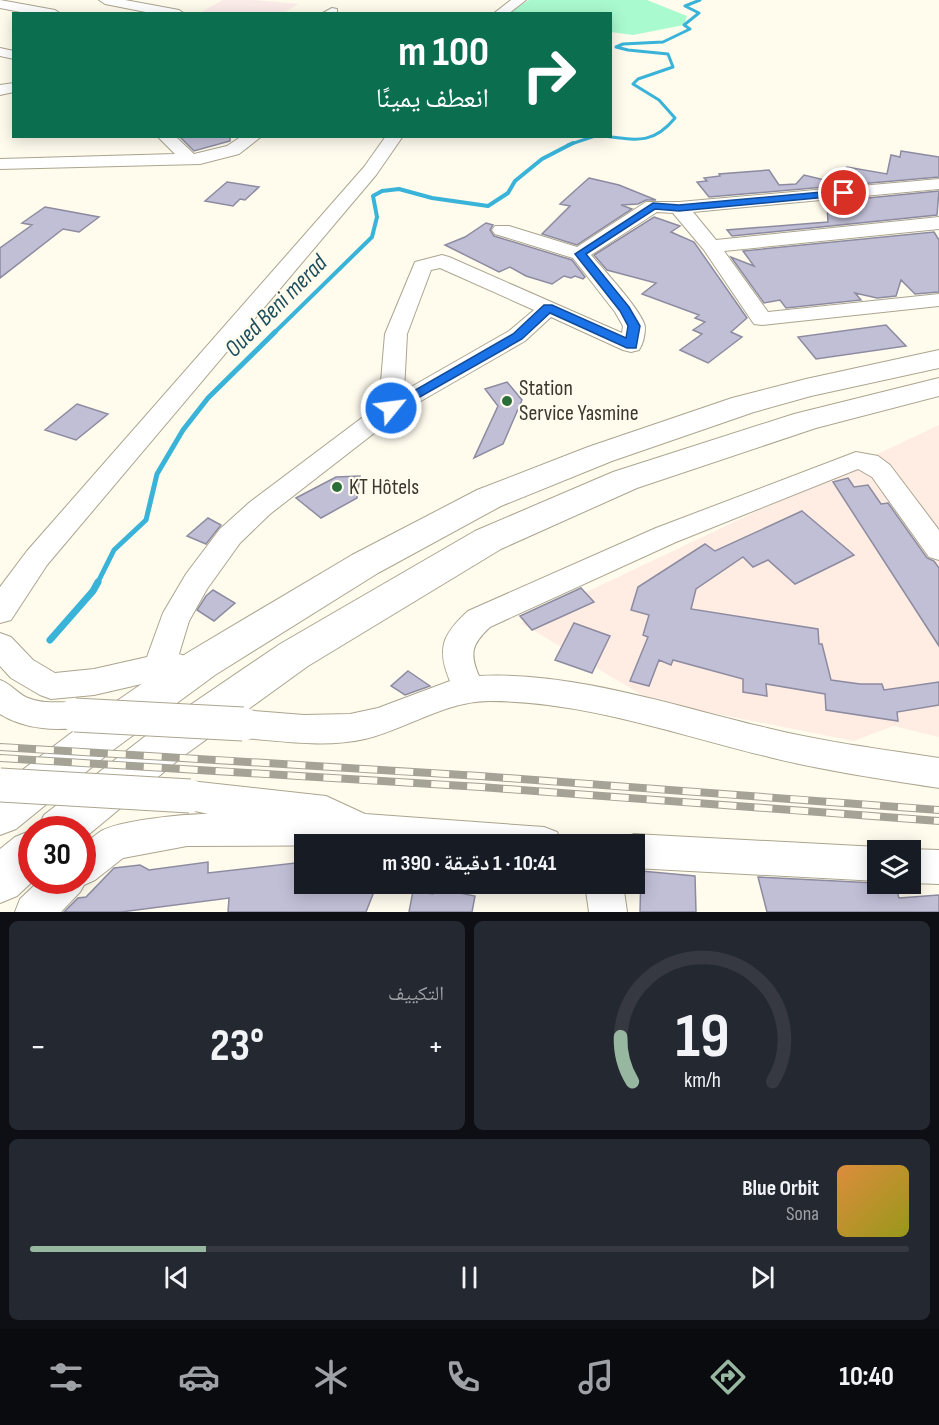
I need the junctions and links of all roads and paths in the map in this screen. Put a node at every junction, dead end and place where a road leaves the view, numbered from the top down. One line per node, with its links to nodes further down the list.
1 (52, 0): 6 (street)
2 (105, 0): 7 (street)
3 (520, 0): 8 (street)
4 (0, 4): 5 (street)
5 (14, 12)
6 (23, 12)
7 (168, 12)
8 (502, 12)
9 (167, 138): 12 (street)
10 (251, 138): 12 (street)
11 (394, 138): 26 (street)
12 (190, 159): 13 (street)
13 (0, 164)
14 (939, 184): 15 (street)
15 (679, 208): 18 (street); 19 (street)
16 (939, 223): 18 (street)
17 (502, 230): 19 (street)
18 (711, 246): 20 (street)
19 (580, 254): 21 (street)
20 (939, 300)
21 (548, 308): 24 (street); 24 (street)
22 (939, 359): 28 (highway)
23 (939, 387): 35 (highway)
24 (391, 408): 29 (street)
25 (939, 550): 30 (street)
26 (1, 607)
27 (0, 645): 29 (street)
28 (201, 664): 29 (street); 34 (highway)
29 (159, 666)
30 (470, 690): 31 (street, bridge); 32 (street)
31 (0, 693)
32 (939, 773)
33 (0, 785): 36 (street, bridge)
34 (0, 814)
35 (77, 816)
36 (363, 830): 37 (street); 39 (street)
37 (415, 834)
38 (645, 853): 40 (street)
39 (96, 857)
40 (867, 863)
41 (18, 864): 44 (highway)
42 (921, 866): 43 (street)
43 (939, 867)
44 (0, 880)
45 (53, 894): 47 (street)
46 (605, 894): 48 (street)
47 (34, 912)
48 (608, 912)

